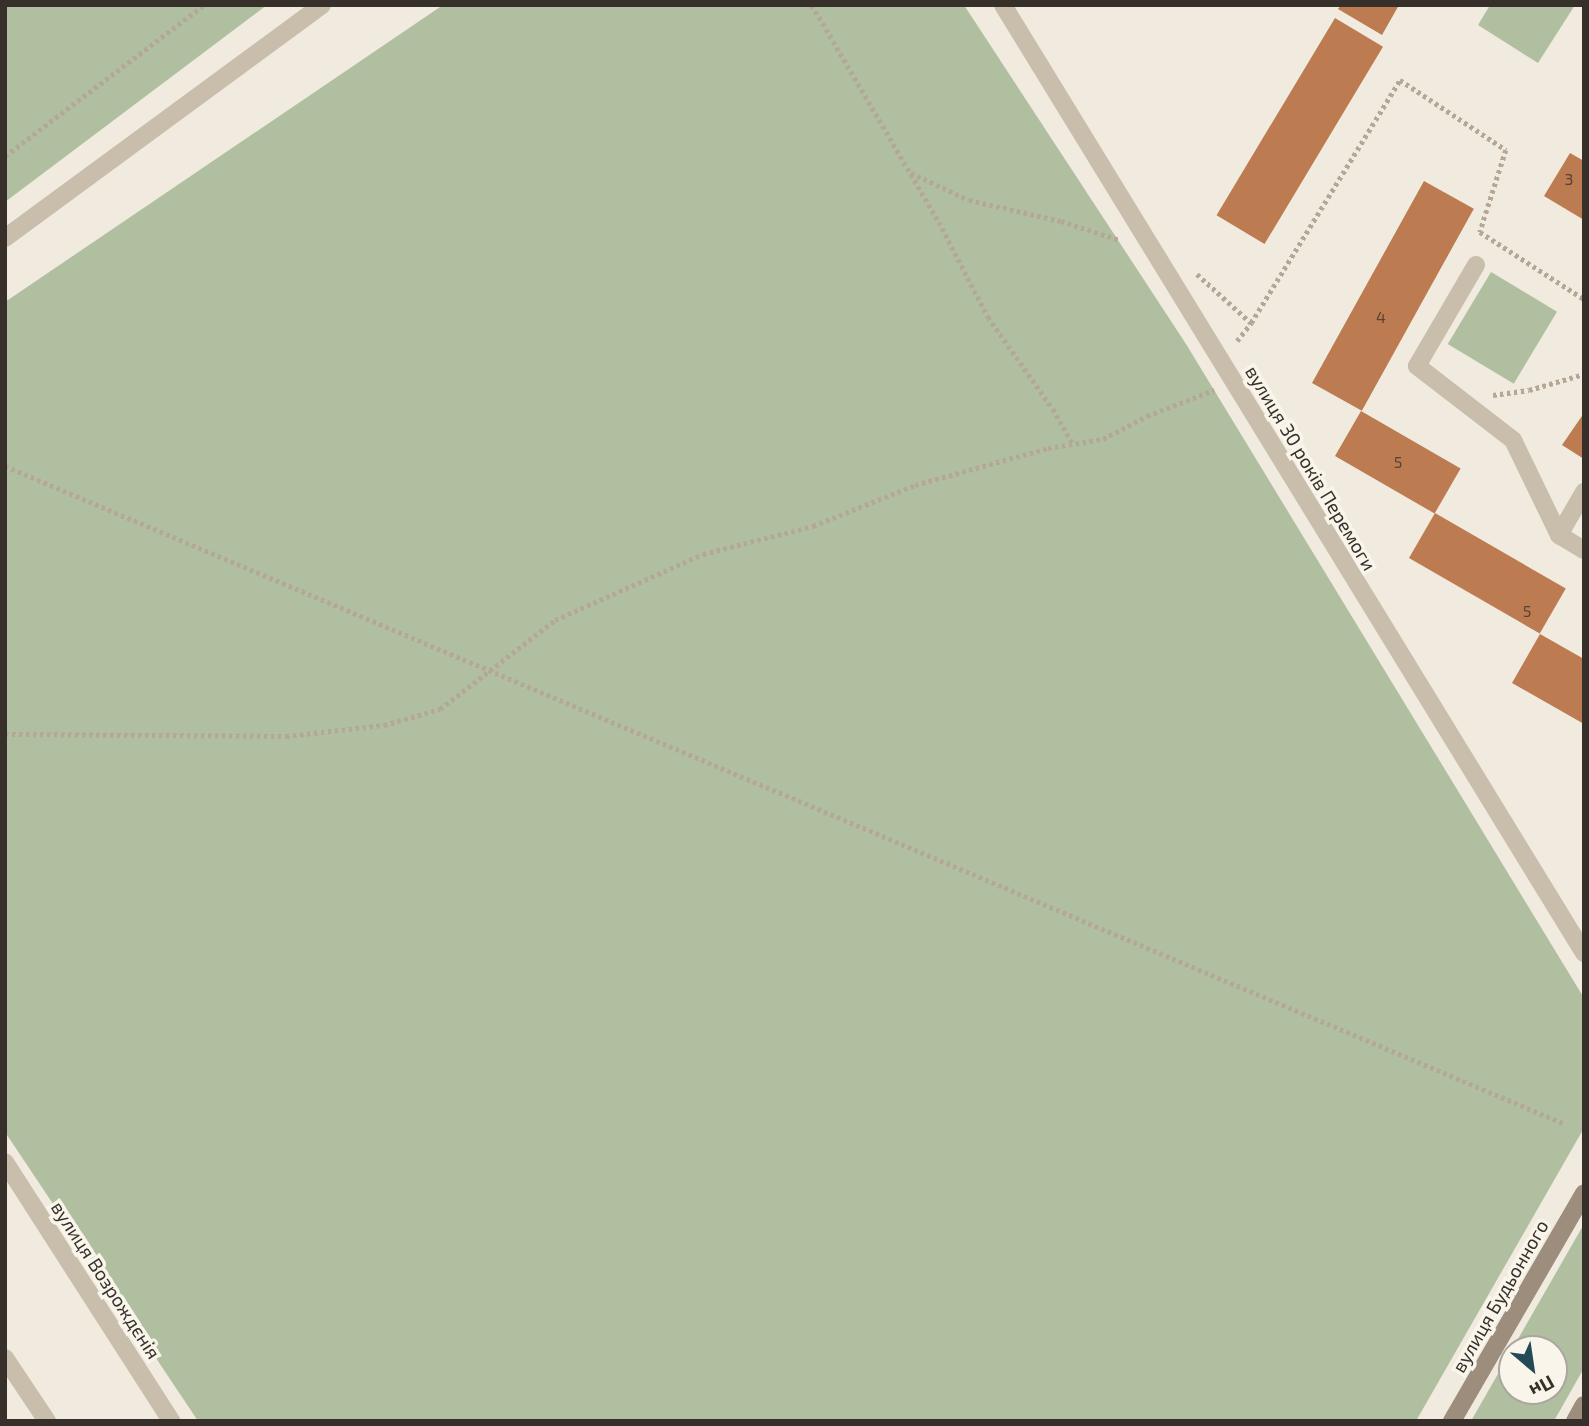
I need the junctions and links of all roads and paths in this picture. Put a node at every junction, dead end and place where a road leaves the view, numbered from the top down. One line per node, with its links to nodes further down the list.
1 (204, 5): 5 (path)
2 (322, 5): 7 (street)
3 (812, 5): 6 (path)
4 (1003, 5): 8 (street, вулиця 30 років Перемоги)
5 (5, 156)
6 (911, 173): 8 (path); 16 (path)
7 (5, 238)
8 (1155, 254): 11 (path); 12 (street, вулиця 30 років Перемоги)
9 (1476, 265): 15 (street)
10 (1584, 299): 11 (path)
11 (1251, 323): 12 (path)
12 (1221, 361): 14 (street, вулиця 30 років Перемоги)
13 (1584, 374): 15 (path)
14 (1234, 382): 16 (path); 23 (street, вулиця 30 років Перемоги)
15 (1459, 399): 19 (street)
16 (1073, 444): 21 (path)
17 (5, 466): 21 (path)
18 (1584, 492): 19 (street)
19 (1559, 535): 20 (street)
20 (1584, 550)
21 (492, 671): 22 (path); 24 (path)
22 (5, 734)
23 (1584, 953)
24 (1565, 1124)
25 (5, 1162): 30 (street, вулиця Возрождєнія)
26 (1584, 1193): 31 (main road, вулиця Будьонного)
27 (5, 1358): 29 (street)
28 (1584, 1405): 32 (main road)
29 (47, 1421)
30 (171, 1421)
31 (1452, 1421)
32 (1575, 1421)

